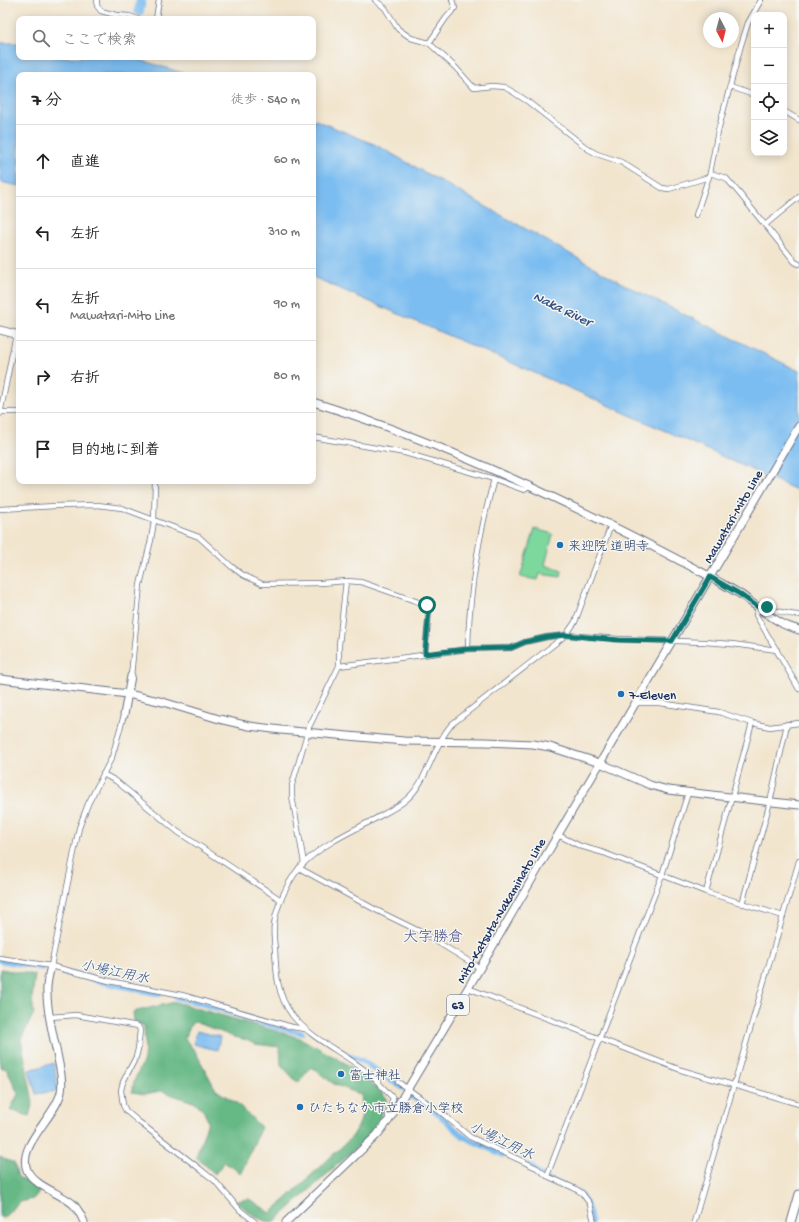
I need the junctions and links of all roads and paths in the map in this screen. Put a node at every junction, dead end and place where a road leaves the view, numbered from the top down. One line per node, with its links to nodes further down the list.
1 (97, 0): 6 (street)
2 (160, 0): 8 (street)
3 (375, 0): 9 (street)
4 (452, 0): 9 (street)
5 (760, 0): 10 (street)
6 (116, 15): 7 (street)
7 (129, 16)
8 (157, 16)
9 (429, 43): 14 (street)
10 (730, 87): 11 (street); 14 (street)
11 (751, 94)
12 (787, 113): 13 (street)
13 (799, 120)
14 (709, 175): 16 (street); 17 (street)
15 (799, 197): 17 (street)
16 (696, 215)
17 (765, 225): 18 (street)
18 (799, 264)
19 (0, 330): 20 (street)
20 (16, 334)
21 (16, 343): 24 (street)
22 (316, 403): 29 (street)
23 (16, 412): 24 (street)
24 (0, 413)
25 (799, 426): 33 (street, Mawatari-Mito Line)
26 (316, 438): 27 (street)
27 (494, 479): 29 (street); 40 (street)
28 (155, 484): 31 (street)
29 (530, 485): 32 (street)
30 (0, 510): 31 (street)
31 (154, 521): 34 (street); 44 (street)
32 (611, 525): 33 (street); 38 (street)
33 (710, 577): 35 (street); 39 (street, Mawatari-Mito Line)
34 (346, 581): 42 (street); 43 (street)
35 (758, 607): 36 (street); 37 (street); 41 (street)
36 (799, 615)
37 (799, 630)
38 (566, 635): 39 (street); 40 (street); 54 (street)
39 (672, 641): 41 (street); 48 (street, Mawatari-Mito Line)
40 (468, 649): 42 (street)
41 (777, 650): 46 (street)
42 (425, 654): 43 (street)
43 (340, 666): 53 (street)
44 (131, 676): 47 (street)
45 (0, 679): 47 (street)
46 (799, 689)
47 (128, 694): 49 (street); 53 (street)
48 (636, 703): 50 (street); 55 (street, Mawatari-Mito Line)
49 (124, 715): 56 (street)
50 (752, 723): 52 (street); 58 (street)
51 (799, 723): 52 (street)
52 (788, 724): 59 (street)
53 (307, 733): 54 (street); 63 (street)
54 (440, 741): 55 (street); 63 (street)
55 (600, 763): 57 (street); 61 (street, Mito-Katsuta-Nakaminato Line / 63)
56 (104, 774): 67 (street); 71 (street)
57 (688, 793): 58 (street); 65 (street)
58 (732, 798): 59 (street); 66 (street)
59 (770, 802): 60 (street); 68 (street)
60 (799, 805)
61 (558, 835): 65 (street); 72 (street, Mito-Katsuta-Nakaminato Line / 63)
62 (799, 861): 69 (street)
63 (304, 863): 64 (street)
64 (299, 868): 67 (street); 72 (street)
65 (662, 875): 66 (street); 76 (street)
66 (706, 892): 68 (street)
67 (282, 900): 75 (street)
68 (742, 904): 69 (street)
69 (783, 916): 78 (street)
70 (0, 958): 71 (street)
71 (51, 966): 74 (street); 75 (street)
72 (480, 968): 73 (street, Mito-Katsuta-Nakaminato Line / 63)
73 (468, 988): 76 (street); 79 (street, Mito-Katsuta-Nakaminato Line / 63)
74 (50, 1017): 84 (street); 85 (street)
75 (304, 1029): 81 (street)
76 (599, 1040): 78 (street); 82 (street)
77 (398, 1082): 79 (street)
78 (734, 1086): 80 (street); 88 (street)
79 (408, 1089): 81 (street, Mito-Katsuta-Nakaminato Line / 63); 82 (street)
80 (799, 1104)
81 (389, 1120): 86 (street, Mito-Katsuta-Nakaminato Line / 63)
82 (548, 1176): 87 (street)
83 (799, 1194): 89 (street)
84 (84, 1222)
85 (255, 1222)
86 (286, 1222)
87 (594, 1222)
88 (694, 1222)
89 (791, 1222)

